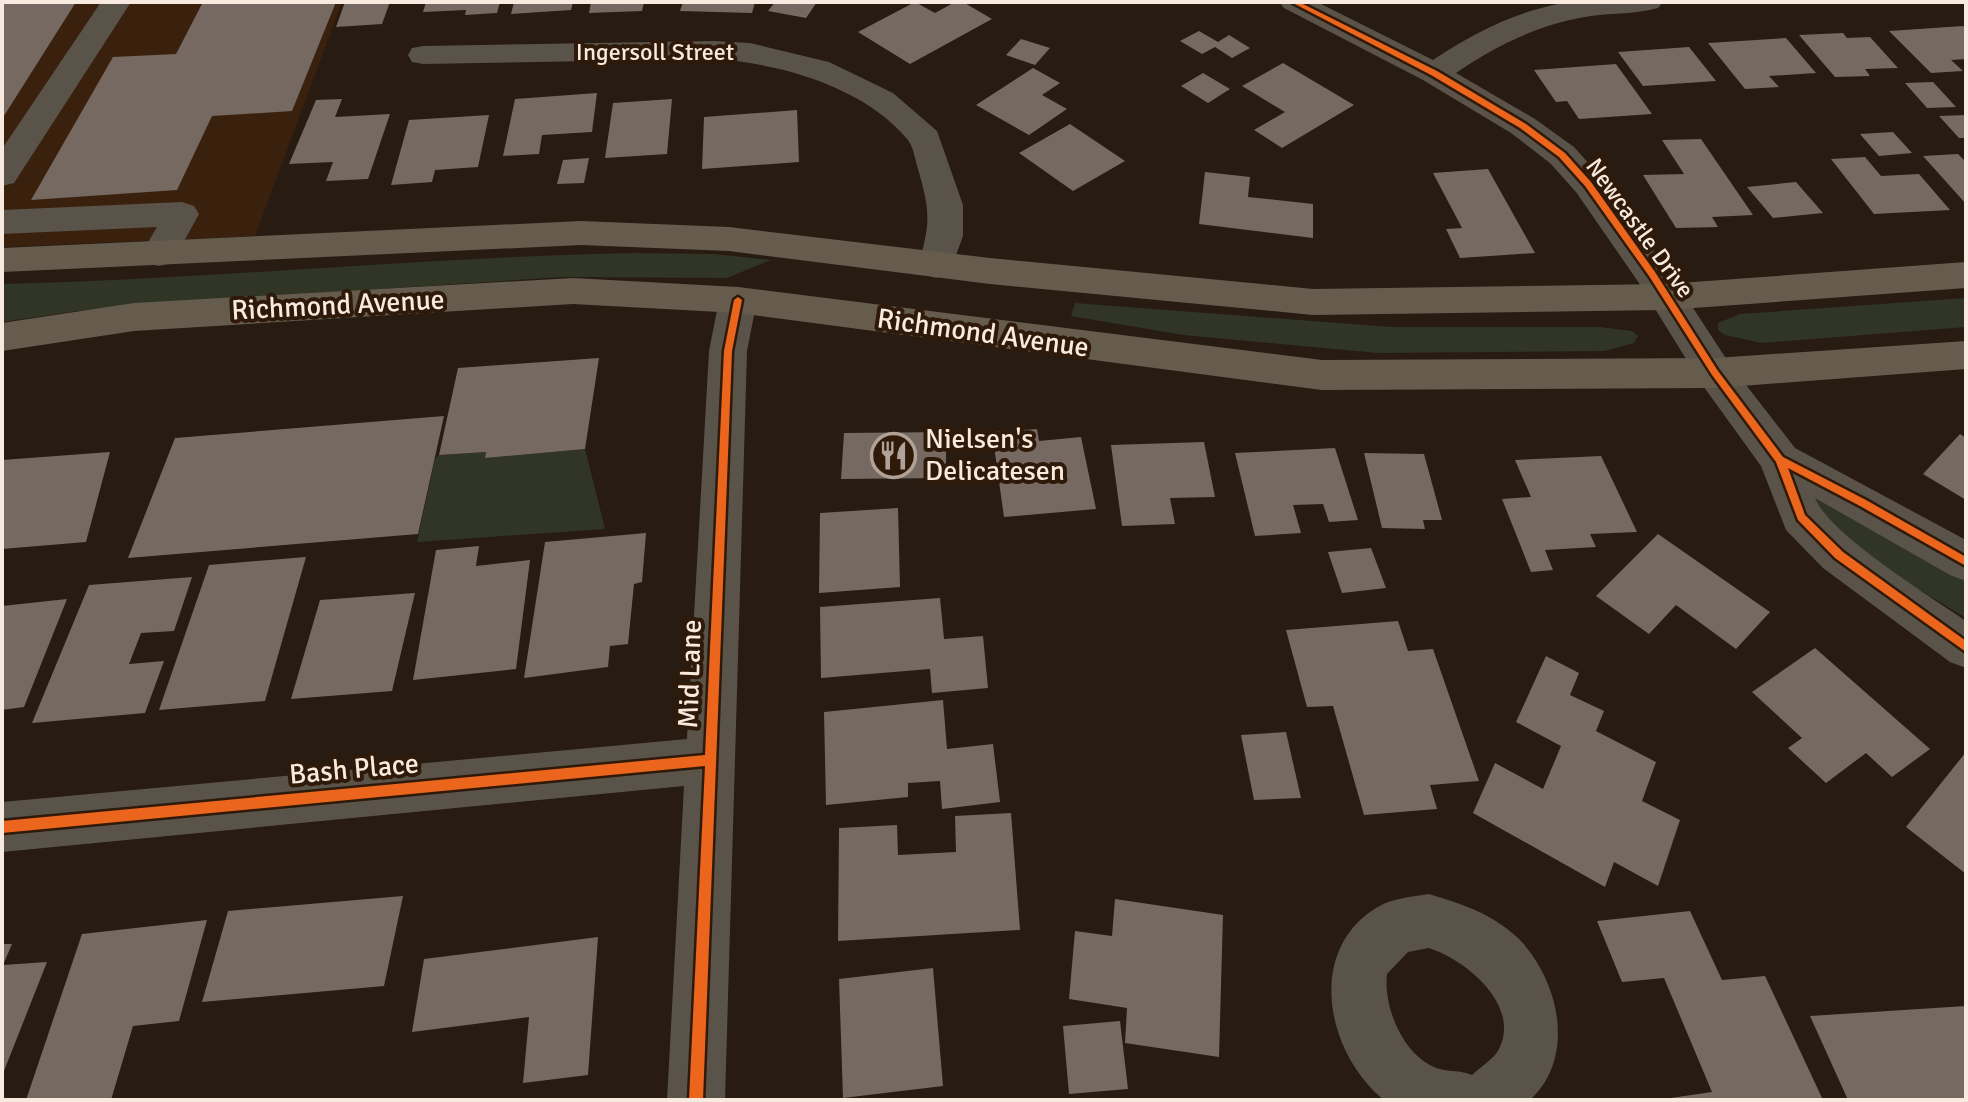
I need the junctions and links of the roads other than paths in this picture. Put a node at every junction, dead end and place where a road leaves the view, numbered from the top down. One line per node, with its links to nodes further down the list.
1 (116, 2): 6 (street)
2 (1294, 2): 5 (street, Newcastle Drive)
3 (1648, 2): 5 (street)
4 (423, 55): 12 (street, Ingersoll Street)
5 (1434, 73): 15 (street, Newcastle Drive)
6 (2, 175)
7 (94, 218): 8 (street); 9 (street); 10 (street)
8 (2, 222)
9 (159, 254): 10 (main road); 12 (main road)
10 (70, 258): 11 (main road)
11 (2, 260)
12 (936, 265): 13 (main road)
13 (990, 271): 15 (main road); 16 (main road)
14 (1966, 275): 15 (main road)
15 (1666, 297): 19 (street, Newcastle Drive)
16 (735, 314): 17 (main road, Richmond Avenue); 19 (main road, Richmond Avenue); 23 (street, Mid Lane)
17 (2, 337)
18 (1966, 355): 19 (main road, Richmond Avenue)
19 (1715, 373): 20 (street, Newcastle Drive)
20 (1780, 460): 21 (street, Newcastle Drive); 22 (street, Newcastle Drive)
21 (1966, 562)
22 (1966, 647)
23 (710, 760): 24 (street, Bash Place); 25 (street, Mid Lane)
24 (2, 827)
25 (696, 1100)
26 (1462, 1100): 27 (street)
27 (1487, 1100)

